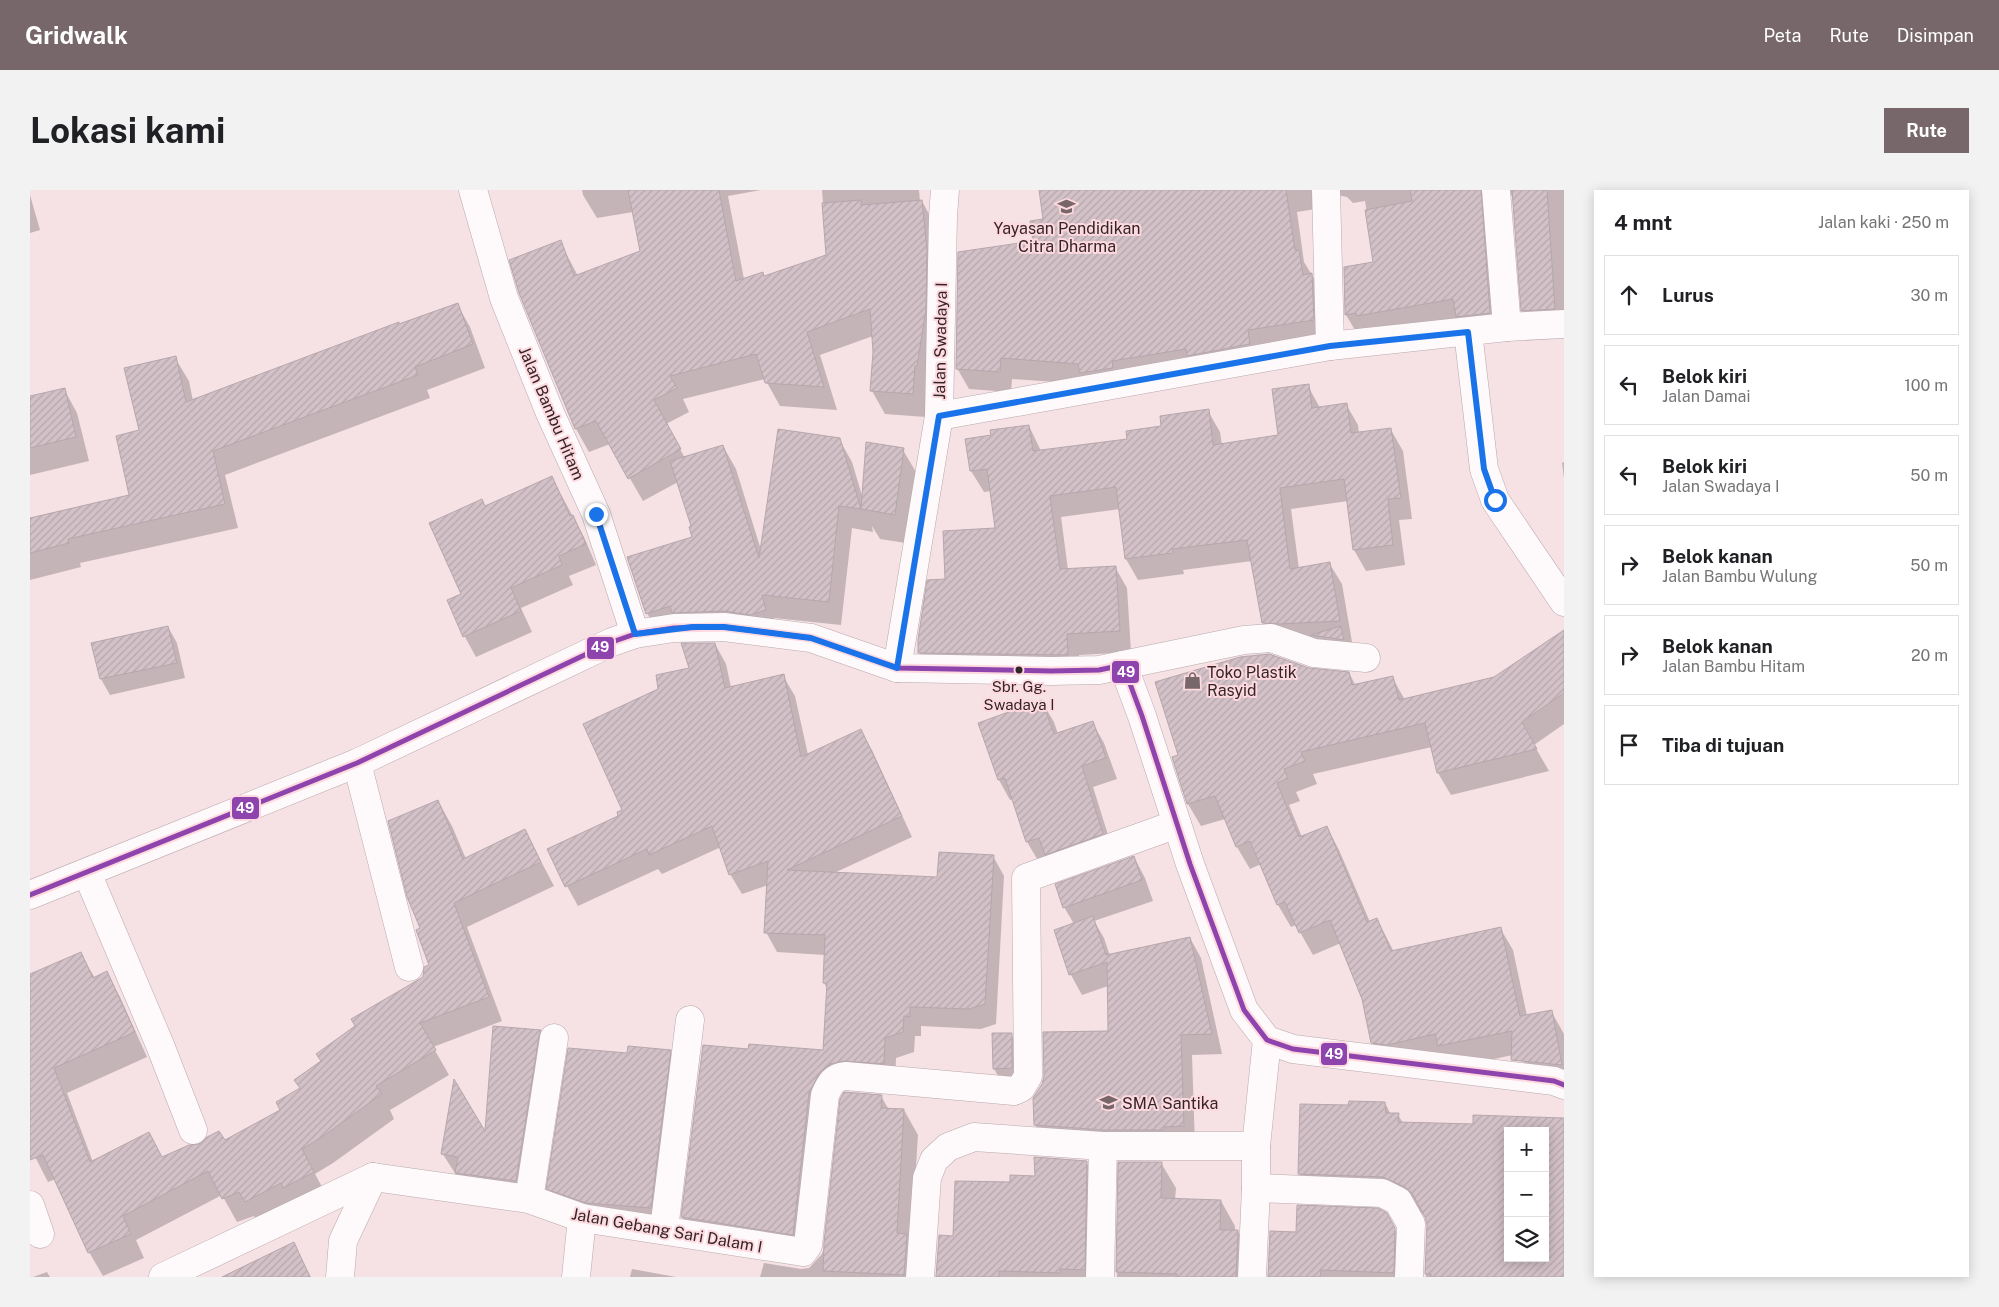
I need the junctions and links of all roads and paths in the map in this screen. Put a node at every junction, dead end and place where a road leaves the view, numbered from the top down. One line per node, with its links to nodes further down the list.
1 (473, 190): 11 (street, Jalan Bambu Hitam)
2 (945, 190): 9 (street, Jalan Swadaya I)
3 (1326, 190): 8 (street)
4 (1496, 190): 6 (street)
5 (1564, 324): 6 (street)
6 (1507, 327): 7 (street)
7 (1468, 332): 8 (street); 10 (street)
8 (1330, 346): 9 (street)
9 (939, 416): 14 (street, Jalan Swadaya I)
10 (1564, 602)
11 (635, 634): 14 (street); 15 (street)
12 (1366, 658): 13 (street)
13 (1123, 665): 14 (street); 16 (street)
14 (897, 668)
15 (357, 763): 17 (street); 19 (street)
16 (1177, 824): 22 (street); 32 (street, Jalan Gebang Sari Dalam I)
17 (87, 873): 18 (street); 24 (street)
18 (30, 895)
19 (409, 967)
20 (690, 1020): 32 (street)
21 (554, 1038): 29 (street)
22 (1267, 1040): 23 (street); 26 (street)
23 (1564, 1085)
24 (193, 1130)
25 (1103, 1146): 26 (street); 37 (street); 38 (street)
26 (1256, 1146): 28 (street)
27 (373, 1177): 29 (street, Jalan Gebang Sari Dalam I); 34 (street); 35 (street)
28 (1256, 1188): 39 (street); 40 (street)
29 (529, 1199): 31 (street, Jalan Gebang Sari Dalam I)
30 (30, 1205): 33 (street)
31 (582, 1218): 32 (street, Jalan Gebang Sari Dalam I); 36 (street)
32 (664, 1229)
33 (40, 1234)
34 (162, 1277)
35 (340, 1277)
36 (576, 1277)
37 (920, 1277)
38 (1100, 1277)
39 (1252, 1277)
40 (1408, 1277)

